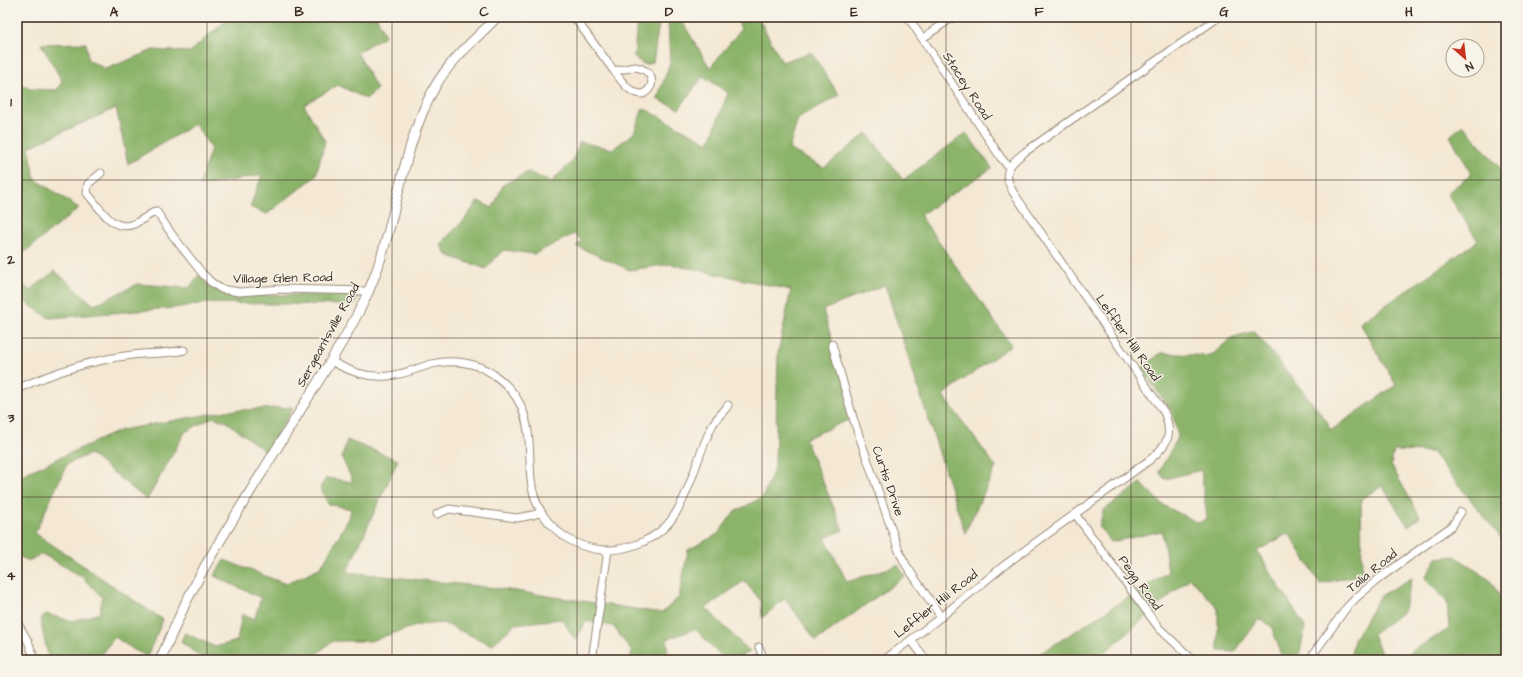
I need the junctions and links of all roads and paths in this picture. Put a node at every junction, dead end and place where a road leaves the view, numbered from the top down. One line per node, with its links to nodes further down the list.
1 (497, 17): 10 (main road, Sergeantsville Road)
2 (574, 17): 7 (street)
3 (908, 17): 6 (street, Stacey Road)
4 (953, 17): 6 (street)
5 (1219, 17): 8 (street)
6 (923, 38): 8 (street, Stacey Road)
7 (614, 71): 7 (street)
8 (1008, 166): 19 (street, Leffler Hill Road)
9 (101, 173): 10 (street, Village Glen Road)
10 (369, 291): 13 (main road, Sergeantsville Road)
11 (832, 344): 21 (street, Curtis Drive)
12 (184, 350): 14 (street)
13 (331, 361): 16 (street); 26 (main road, Sergeantsville Road)
14 (17, 389)
15 (728, 405): 20 (street)
16 (541, 512): 18 (street); 20 (street)
17 (1461, 512): 32 (street, Talia Road)
18 (437, 514)
19 (1075, 514): 21 (street, Leffler Hill Road); 31 (street, Pegg Road)
20 (608, 550): 27 (street)
21 (941, 617): 23 (street, Leffler Hill Road)
22 (17, 622): 25 (street)
23 (911, 640): 29 (street, Leffler Hill Road); 30 (street)
24 (759, 647): 28 (street)
25 (35, 660)
26 (160, 660)
27 (592, 660)
28 (764, 660)
29 (884, 660)
30 (926, 660)
31 (1193, 660)
32 (1309, 660)

